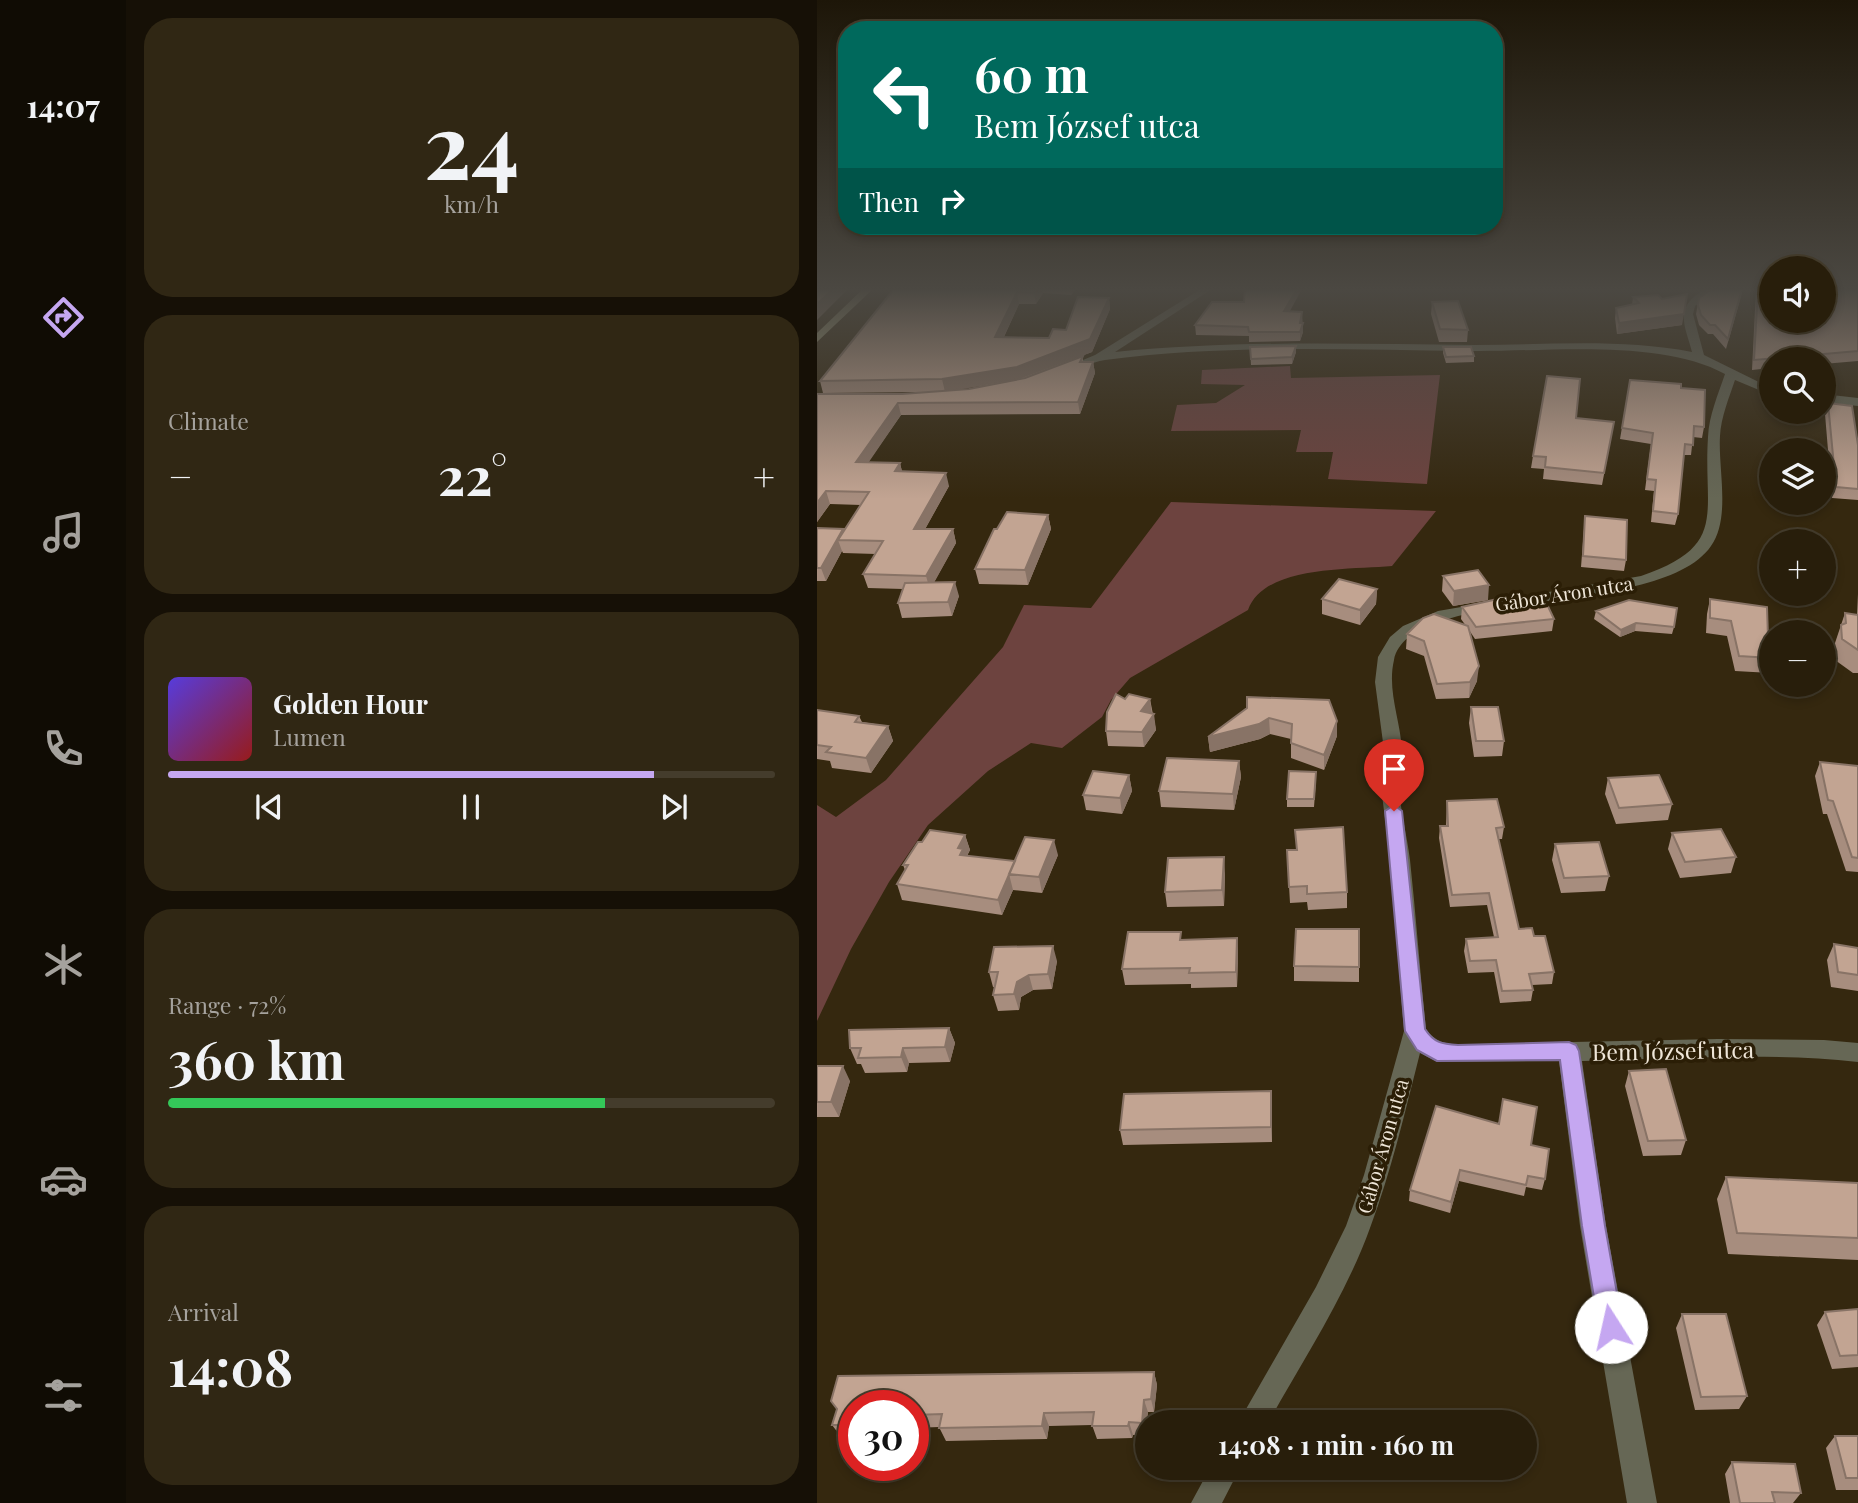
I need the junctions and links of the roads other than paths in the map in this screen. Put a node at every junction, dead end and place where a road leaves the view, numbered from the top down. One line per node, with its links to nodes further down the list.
1 (1093, 359): 4 (street)
2 (1701, 359): 3 (street)
3 (1731, 374): 5 (street); 8 (street, Gábor Áron utca)
4 (1049, 376)
5 (1759, 387)
6 (1836, 399): 7 (street)
7 (1858, 402)
8 (1415, 1031): 9 (street, Bem József utca); 11 (street, Gábor Áron utca)
9 (1569, 1051): 10 (street, Bem József utca); 14 (street)
10 (1858, 1053)
11 (1259, 1410)
12 (1219, 1480): 13 (street)
13 (1206, 1503)
14 (1642, 1503)

